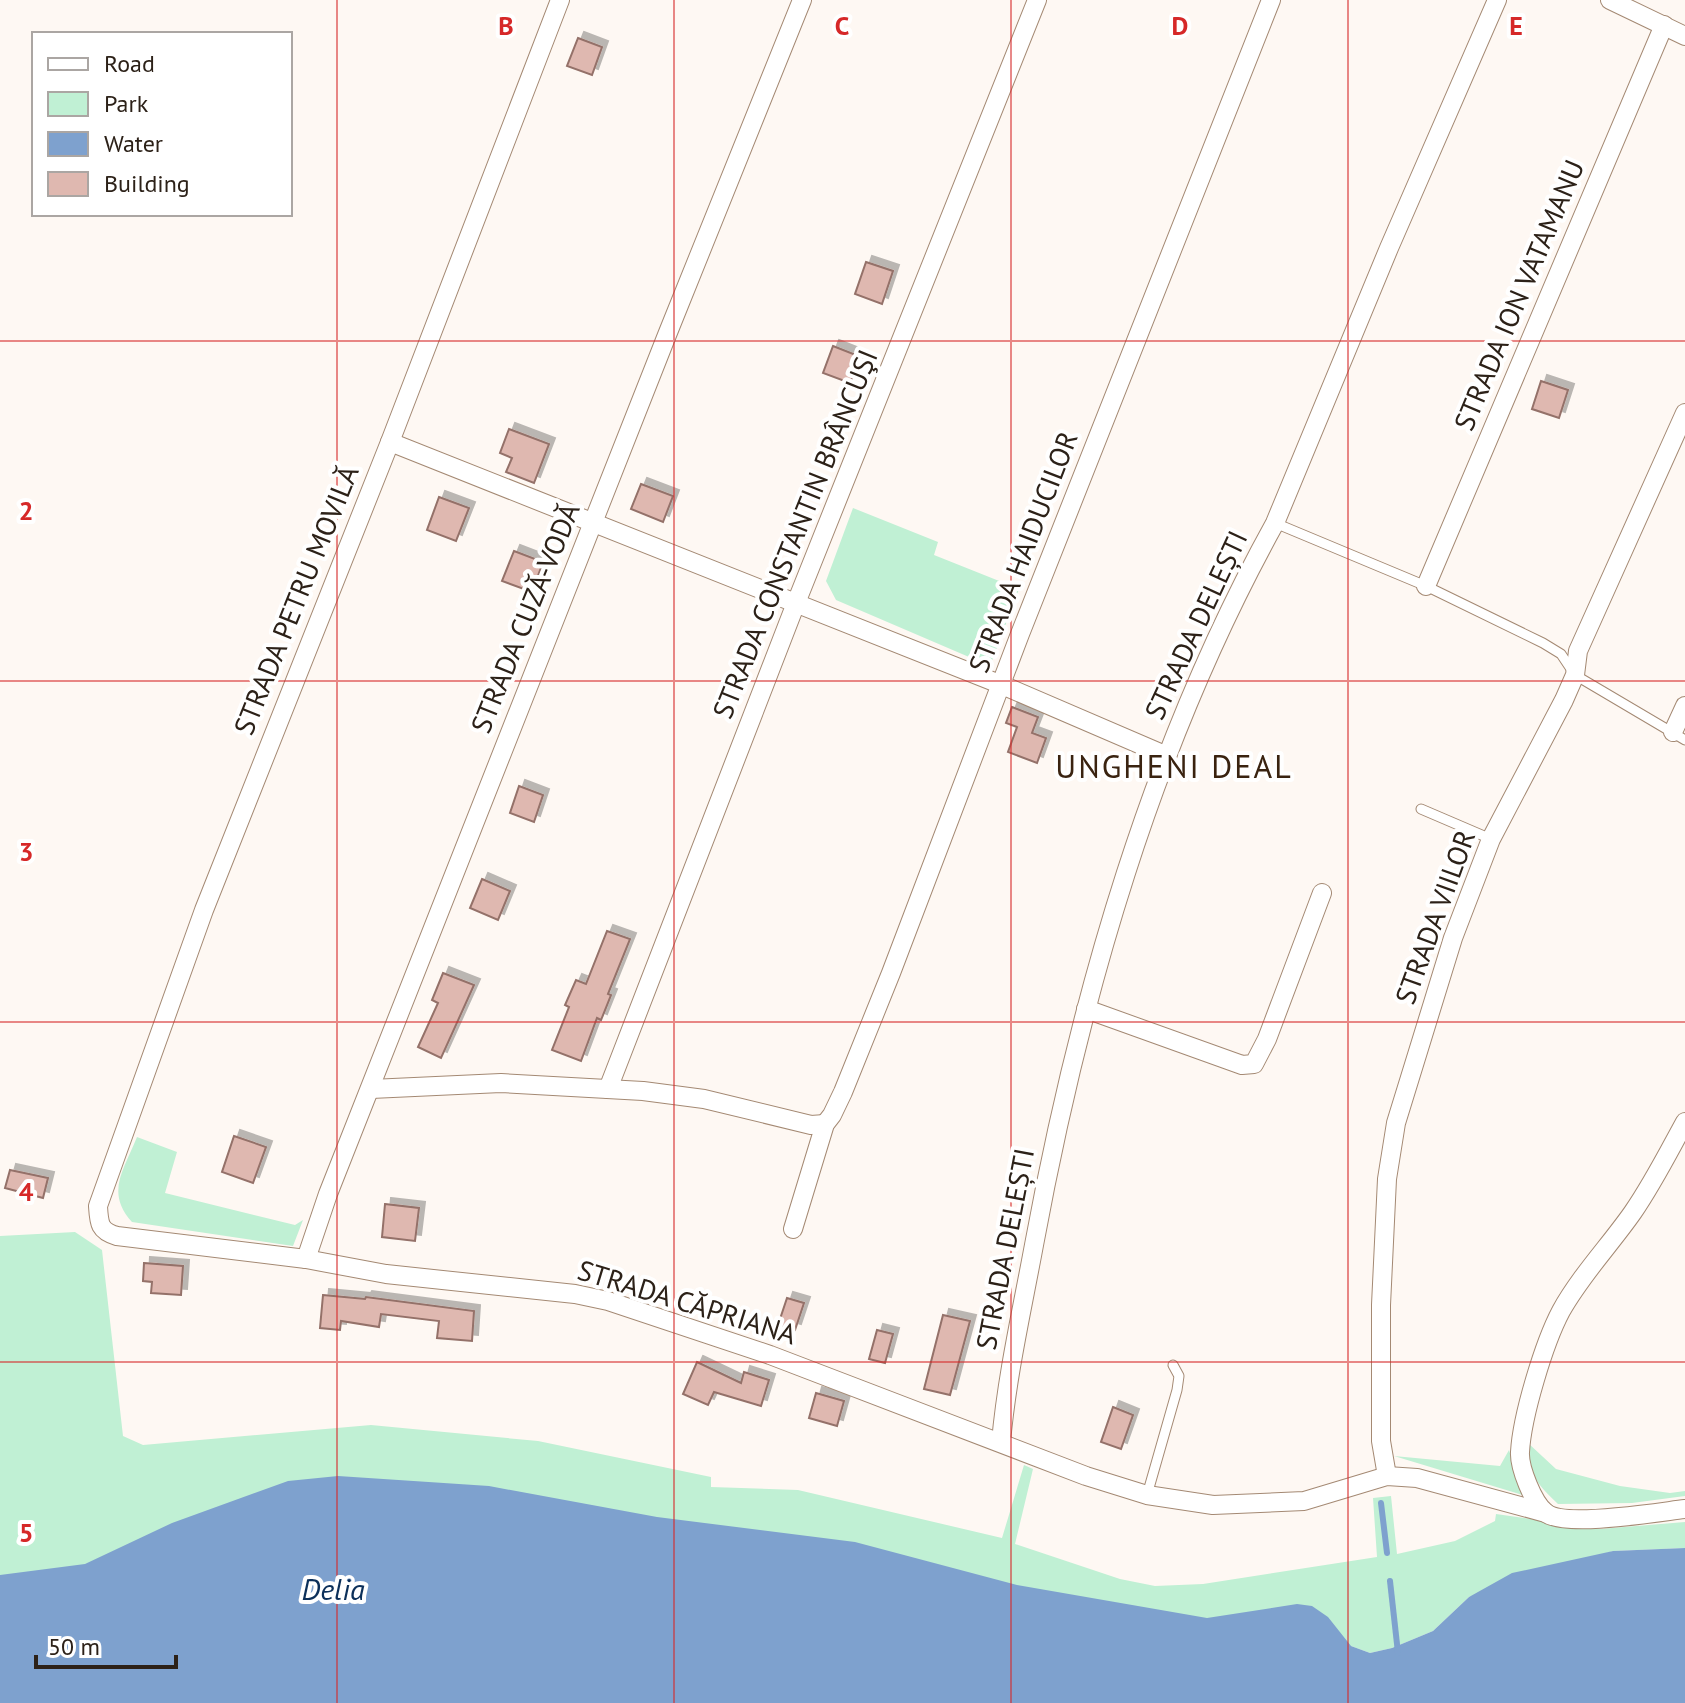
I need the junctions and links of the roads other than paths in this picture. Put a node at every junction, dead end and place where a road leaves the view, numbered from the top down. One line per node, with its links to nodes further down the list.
1 (560, 0): 10 (street, STRADA PETRU MOVILĂ)
2 (802, 0): 11 (street, STRADA CUZĂ-VODĂ)
3 (1037, 0): 14 (street, STRADA CONSTANTIN BRÂNCUŞI)
4 (1271, 0): 16 (street, STRADA HAIDUCILOR)
5 (1497, 0): 12 (street, STRADA DELEȘTI)
6 (1610, 0): 7 (street)
7 (1664, 25): 8 (street); 13 (street, STRADA ION VATAMANU)
8 (1685, 36)
9 (1683, 421): 15 (street, STRADA VIILOR)
10 (390, 442): 11 (street); 28 (street, STRADA PETRU MOVILĂ)
11 (593, 523): 14 (street); 24 (street, STRADA CUZĂ-VODĂ)
12 (1275, 523): 13 (lane); 19 (street, STRADA DELEȘTI)
13 (1426, 586): 15 (lane)
14 (796, 603): 16 (street); 25 (street, STRADA CONSTANTIN BRÂNCUŞI)
15 (1575, 675): 18 (lane); 21 (street, STRADA VIILOR)
16 (1002, 685): 19 (street); 27 (street, STRADA HAIDUCILOR)
17 (1685, 706): 18 (street)
18 (1679, 736)
19 (1167, 756): 23 (street, STRADA DELEȘTI)
20 (1421, 809): 21 (lane)
21 (1491, 839): 33 (street, STRADA VIILOR)
22 (1322, 893): 23 (street)
23 (1086, 1009): 32 (street, STRADA DELEȘTI)
24 (371, 1089): 25 (street); 30 (street, STRADA CUZĂ-VODĂ)
25 (608, 1089): 27 (street)
26 (1685, 1122): 36 (street)
27 (825, 1124): 29 (street, STRADA HAIDUCILOR)
28 (99, 1224): 30 (street, STRADA CĂPRIANA)
29 (793, 1229)
30 (306, 1259): 32 (street, STRADA CĂPRIANA)
31 (1173, 1365): 34 (lane)
32 (1001, 1442): 34 (street, STRADA CĂPRIANA)
33 (1387, 1476): 34 (street, STRADA CĂPRIANA); 36 (street, STRADA CĂPRIANA)
34 (1147, 1495)
35 (1685, 1509): 36 (street, STRADA CĂPRIANA)
36 (1546, 1513)

